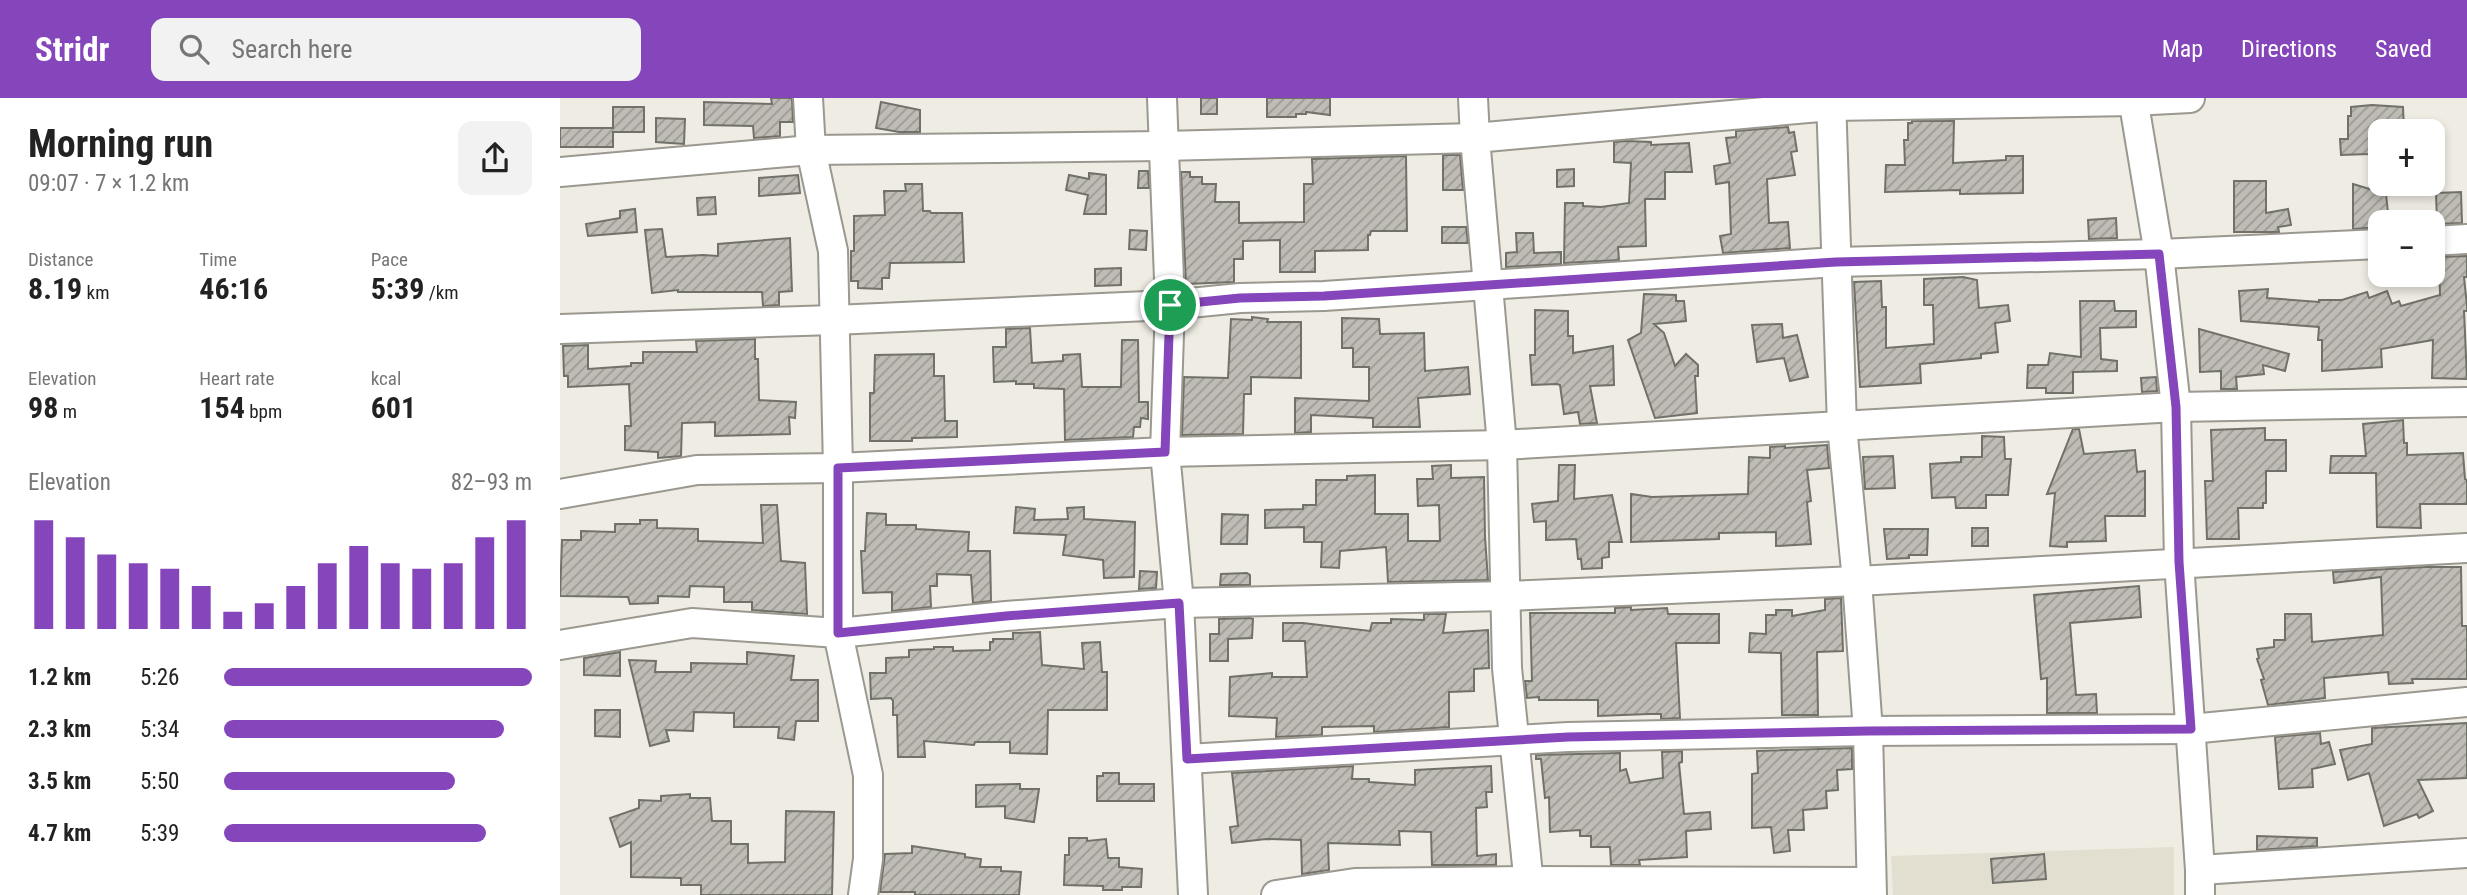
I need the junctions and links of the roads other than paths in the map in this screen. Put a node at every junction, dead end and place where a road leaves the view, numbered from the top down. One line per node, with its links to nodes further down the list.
1 (808, 98): 9 (street)
2 (1162, 98): 8 (street)
3 (1473, 98): 7 (street)
4 (2190, 98): 5 (street)
5 (2133, 100): 6 (street); 14 (street)
6 (1831, 102): 7 (street); 15 (street)
7 (1475, 138): 8 (street); 16 (street)
8 (1163, 146): 9 (street); 17 (street)
9 (811, 150): 10 (street); 18 (street)
10 (560, 172)
11 (2467, 239): 12 (street)
12 (2445, 240)
13 (2368, 245): 14 (street)
14 (2159, 254): 15 (street); 21 (street)
15 (1836, 262): 16 (street); 22 (street)
16 (1488, 285): 17 (street); 23 (street)
17 (1170, 305): 18 (street); 24 (street)
18 (834, 320): 19 (street); 25 (street)
19 (560, 329)
20 (2467, 402): 21 (street)
21 (2176, 407): 22 (street); 28 (street)
22 (1842, 426): 23 (street); 29 (street)
23 (1502, 445): 24 (street); 30 (street)
24 (1165, 452): 25 (street); 31 (street)
25 (838, 468): 26 (street); 32 (street)
26 (560, 494)
27 (2467, 548): 28 (street)
28 (2179, 562): 29 (street); 35 (street)
29 (1857, 581): 30 (street); 36 (street)
30 (1506, 596): 31 (street); 37 (street)
31 (1179, 603): 32 (street); 38 (street)
32 (838, 633): 33 (street); 43 (street)
33 (560, 645)
34 (2467, 702): 35 (street)
35 (2191, 729): 36 (street); 40 (street)
36 (1868, 731): 37 (street); 42 (street)
37 (1514, 741): 38 (street); 41 (street)
38 (1187, 759): 44 (street)
39 (2467, 853): 40 (street)
40 (2200, 882)
41 (1530, 888): 42 (street); 45 (street)
42 (1871, 888)
43 (863, 895)
44 (1193, 895)
45 (1276, 895)

